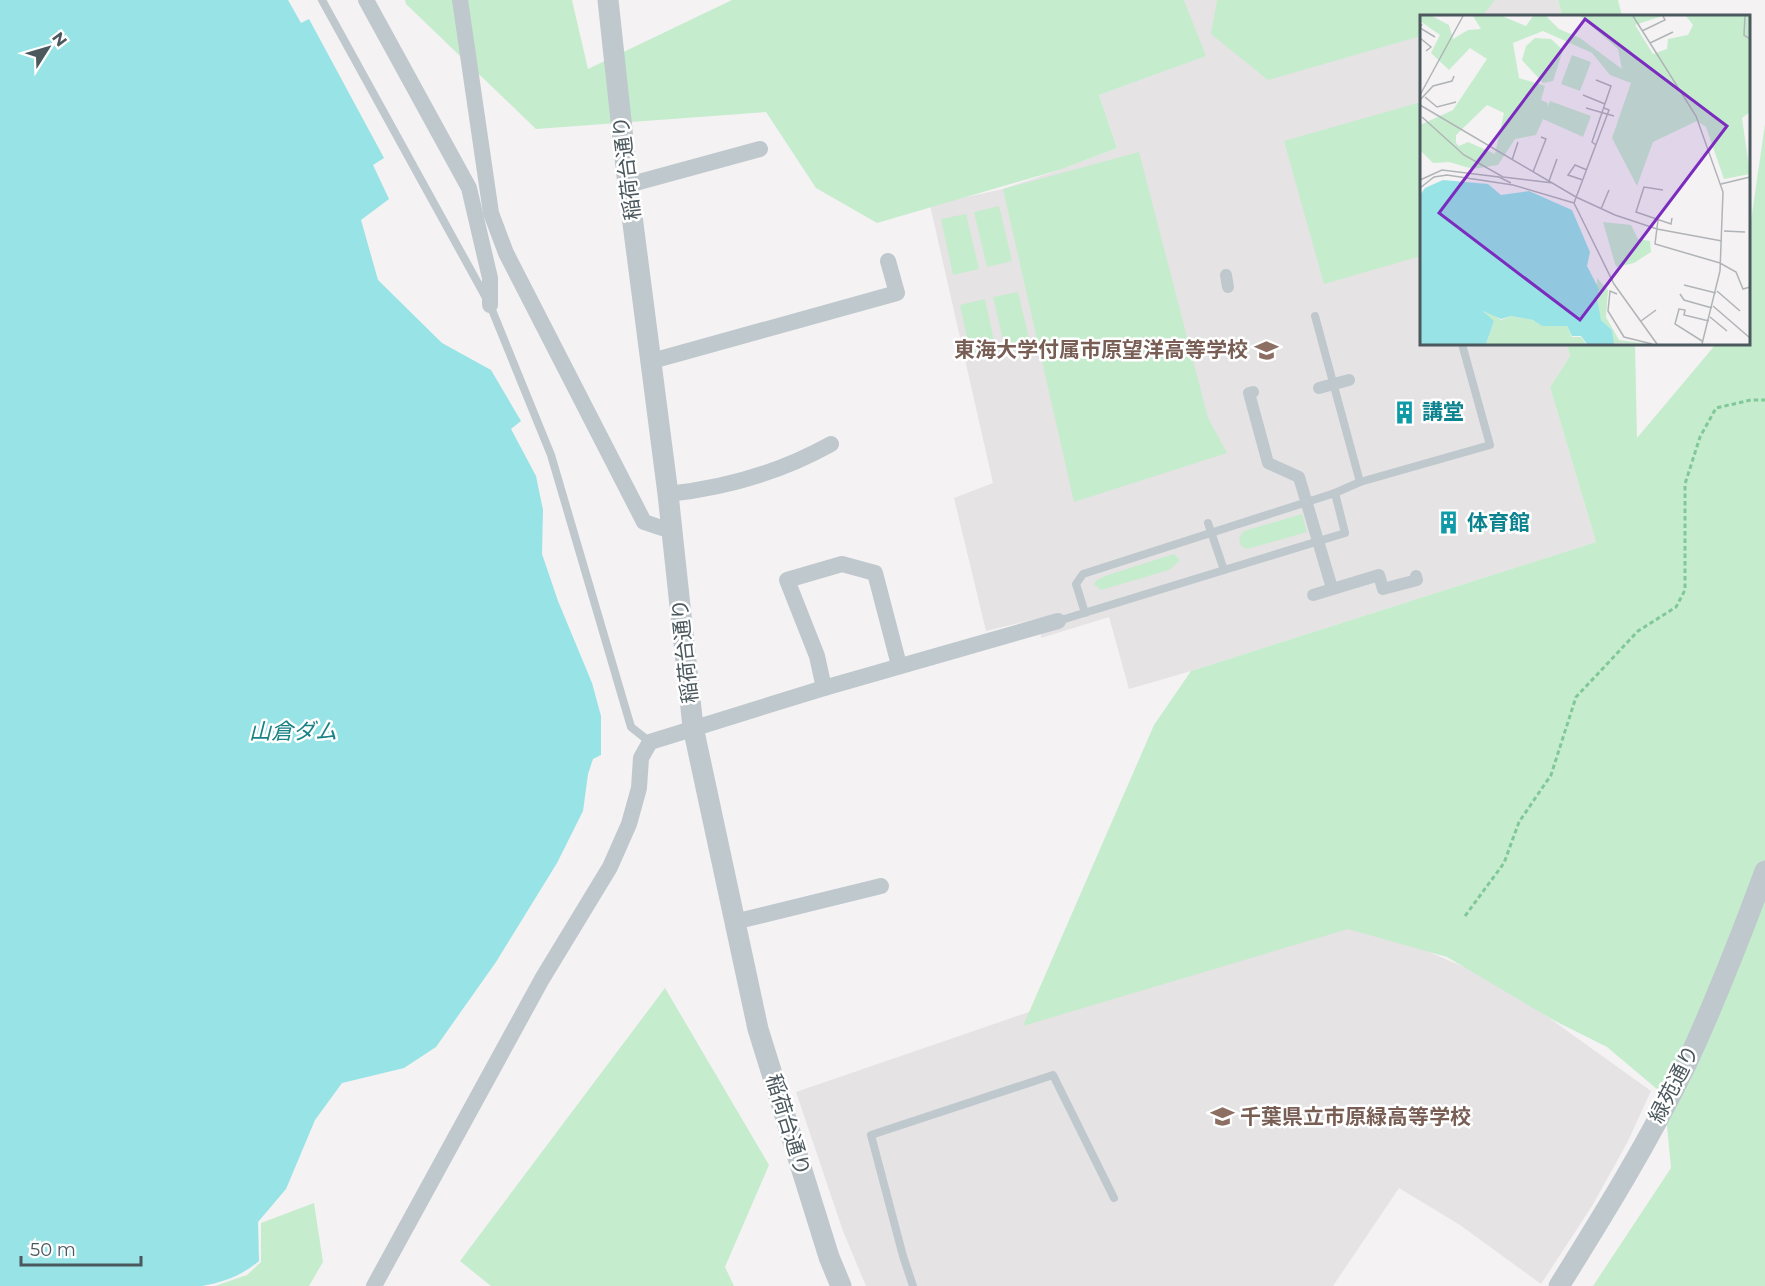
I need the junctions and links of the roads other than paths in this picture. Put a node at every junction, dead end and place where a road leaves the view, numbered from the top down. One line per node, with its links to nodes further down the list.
1 (322, 0): 8 (lane)
2 (366, 0): 8 (street)
3 (460, 0): 20 (street)
4 (608, 0): 6 (street, 稲荷台通り)
5 (760, 149): 6 (street)
6 (628, 185): 11 (street, 稲荷台通り)
7 (888, 261): 11 (street)
8 (490, 305): 31 (lane)
9 (1315, 315): 16 (lane)
10 (1462, 345): 16 (lane)
11 (651, 361): 18 (street, 稲荷台通り)
12 (1349, 380): 13 (street, bridge)
13 (1319, 388)
14 (1253, 392): 24 (street, bridge)
15 (831, 444): 18 (street)
16 (1360, 482): 17 (lane)
17 (1335, 493): 21 (lane); 22 (lane)
18 (668, 494): 20 (street, 稲荷台通り)
19 (1208, 523): 21 (lane)
20 (671, 528): 30 (street, 稲荷台通り)
21 (1211, 533): 22 (lane); 26 (lane)
22 (1224, 570): 26 (lane)
23 (1416, 576): 24 (street)
24 (1332, 588): 25 (street)
25 (1313, 595)
26 (1085, 613): 27 (lane)
27 (1058, 621): 28 (street)
28 (899, 665): 29 (street); 29 (street)
29 (824, 688): 30 (street)
30 (693, 727): 31 (street); 34 (street, 稲荷台通り)
31 (650, 742): 36 (street)
32 (1765, 871): 39 (street, 緑苑通り)
33 (881, 886): 34 (street)
34 (734, 922): 37 (street, 稲荷台通り)
35 (1114, 1198): 38 (lane)
36 (374, 1286)
37 (841, 1286)
38 (913, 1286)
39 (1559, 1286)

